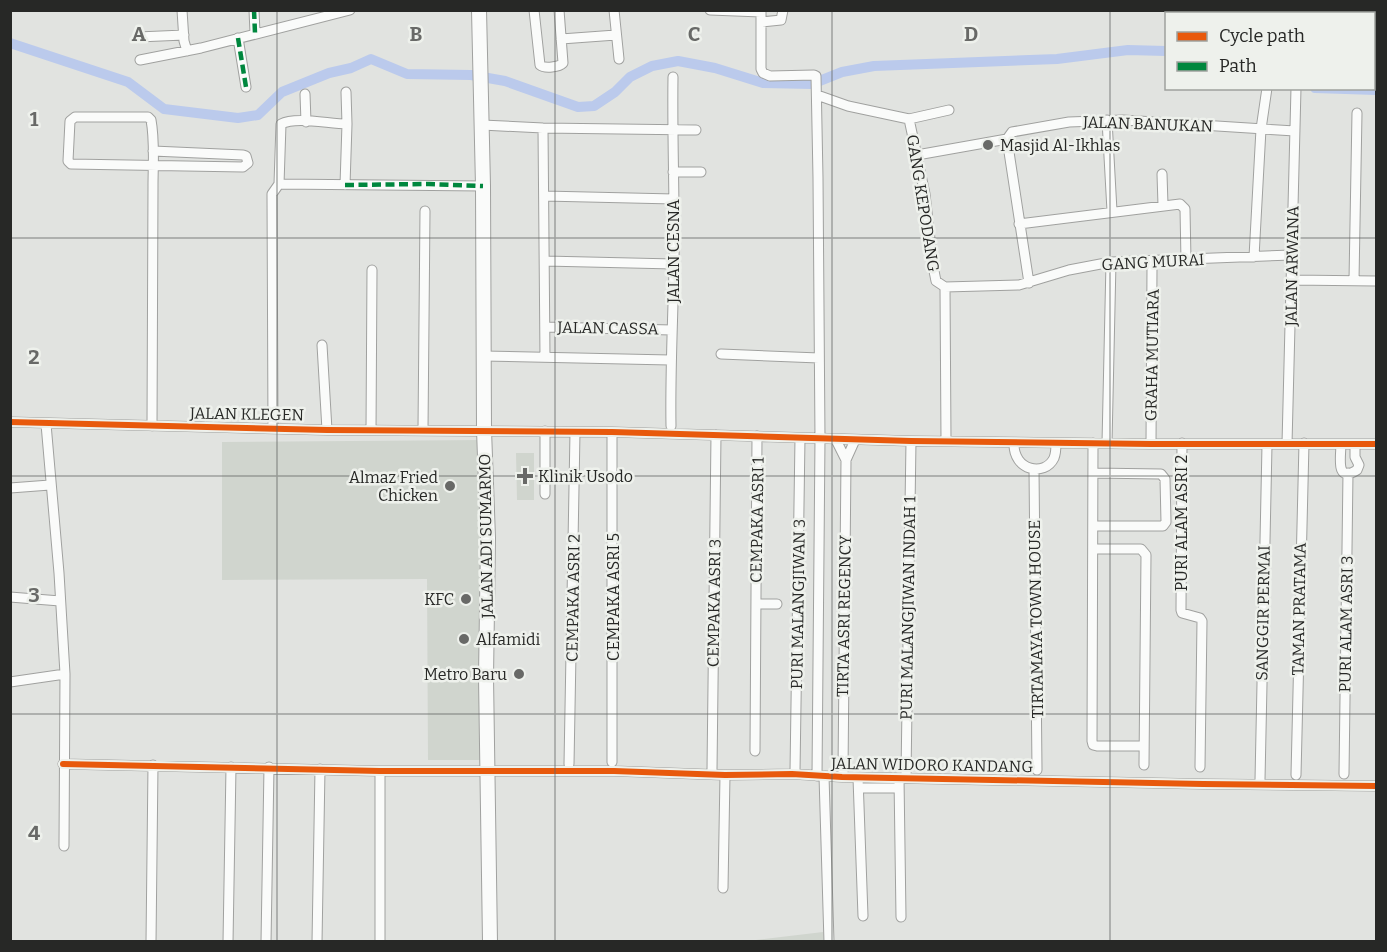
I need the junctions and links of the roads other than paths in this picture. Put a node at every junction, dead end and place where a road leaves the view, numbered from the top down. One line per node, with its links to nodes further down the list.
1 (182, 10): 12 (street)
2 (254, 10): 11 (street)
3 (350, 10): 11 (street)
4 (479, 10): 33 (main road, JALAN ADI SUMARMO)
5 (534, 10): 16 (street)
6 (559, 10): 16 (street)
7 (614, 10): 13 (street)
8 (710, 10): 10 (street)
9 (783, 10): 10 (street)
10 (761, 15): 25 (street)
11 (255, 33): 15 (street)
12 (184, 35): 14 (street); 17 (street)
13 (616, 35): 16 (street); 18 (street)
14 (138, 37)
15 (238, 38): 17 (street); 21 (street)
16 (561, 39)
17 (187, 51): 19 (street)
18 (619, 59)
19 (140, 60)
20 (673, 77): 37 (street, JALAN CESNA)
21 (246, 87)
22 (1267, 90): 35 (street)
23 (1296, 91): 38 (street, JALAN ARWANA)
24 (346, 92): 32 (street)
25 (817, 93): 29 (street); 74 (street)
26 (305, 94): 31 (street)
27 (949, 110): 29 (street, GANG KEPODANG)
28 (1357, 113): 64 (street)
29 (909, 119): 41 (street, GANG KEPODANG)
30 (1107, 120): 35 (street, JALAN BANUKAN); 39 (street, JALAN BANUKAN); 52 (street)
31 (306, 122): 32 (street); 46 (street)
32 (347, 124): 47 (street)
33 (482, 125): 34 (street); 48 (main road, JALAN ADI SUMARMO)
34 (543, 128): 37 (street); 49 (street)
35 (1261, 129): 38 (street, JALAN BANUKAN); 56 (street)
36 (696, 130): 37 (street)
37 (672, 131): 43 (street, JALAN CESNA)
38 (1295, 131): 55 (street, JALAN ARWANA)
39 (1007, 139): 41 (street, JALAN BANUKAN); 54 (street)
40 (153, 151): 42 (street); 42 (street); 42 (street)
41 (916, 155): 67 (street, GANG KEPODANG)
42 (153, 165): 78 (street)
43 (673, 172): 44 (street); 50 (street, JALAN CESNA)
44 (701, 172)
45 (1162, 174): 51 (street)
46 (279, 184): 47 (street); 80 (street)
47 (345, 185): 48 (street)
48 (483, 186): 72 (main road, JALAN ADI SUMARMO)
49 (544, 196): 50 (street); 58 (street)
50 (674, 199): 60 (street, JALAN CESNA)
51 (1163, 205): 52 (street); 57 (street)
52 (1112, 211): 54 (street)
53 (425, 212): 81 (street)
54 (1019, 224): 66 (street)
55 (1292, 255): 56 (street, GANG MURAI); 63 (street, JALAN ARWANA)
56 (1254, 258): 57 (street, GANG MURAI)
57 (1186, 260): 59 (street, GANG MURAI)
58 (545, 261): 60 (street); 68 (street)
59 (1110, 262): 66 (street, GANG MURAI); 98 (street)
60 (674, 264): 69 (street, JALAN CESNA)
61 (1152, 267): 102 (street, GRAHA MUTIARA)
62 (372, 270): 83 (street)
63 (1292, 280): 64 (street); 103 (street, JALAN ARWANA)
64 (1353, 280): 65 (street)
65 (1377, 281)
66 (1029, 283): 67 (street, GANG MURAI)
67 (945, 287): 94 (street)
68 (545, 327): 69 (street, JALAN CASSA); 73 (street)
69 (672, 330): 75 (street, JALAN CESNA)
70 (322, 345): 82 (street)
71 (721, 354): 74 (street)
72 (483, 356): 73 (street); 84 (main road, JALAN ADI SUMARMO)
73 (545, 357): 75 (street)
74 (819, 358): 91 (street)
75 (670, 360): 79 (street, JALAN CESNA)
76 (10, 422): 77 (street, JALAN KLEGEN)
77 (46, 424): 78 (street, JALAN KLEGEN); 112 (street)
78 (152, 426): 80 (street, JALAN KLEGEN)
79 (671, 426)
80 (273, 427): 82 (street, JALAN KLEGEN)
81 (423, 429): 83 (street, JALAN KLEGEN); 84 (street, JALAN KLEGEN)
82 (327, 430): 83 (street, JALAN KLEGEN)
83 (371, 430)
84 (484, 430): 85 (street, JALAN KLEGEN); 137 (main road, JALAN ADI SUMARMO)
85 (545, 431): 86 (street, JALAN KLEGEN); 114 (street)
86 (575, 432): 87 (street, JALAN KLEGEN); 127 (street, CEMPAKA ASRI 2)
87 (612, 432): 88 (street, JALAN KLEGEN); 125 (street, CEMPAKA ASRI 5)
88 (716, 435): 89 (street, JALAN KLEGEN); 134 (street, CEMPAKA ASRI 3)
89 (757, 436): 90 (street, JALAN KLEGEN); 119 (street, CEMPAKA ASRI 1)
90 (800, 438): 91 (street, JALAN KLEGEN); 138 (street, PURI MALANGJIWAN 3)
91 (820, 438): 92 (street, JALAN KLEGEN); 143 (street)
92 (837, 440): 93 (street, JALAN KLEGEN); 108 (street, TIRTA ASRI REGENCY)
93 (855, 440): 95 (street, JALAN KLEGEN); 108 (street, TIRTA ASRI REGENCY)
94 (946, 440): 95 (street, JALAN KLEGEN); 96 (street, JALAN KLEGEN)
95 (911, 441): 145 (street, PURI MALANGJIWAN INDAH 1)
96 (1014, 443): 97 (street, JALAN KLEGEN); 109 (street)
97 (1056, 443): 101 (street, JALAN KLEGEN); 109 (street)
98 (1107, 443): 101 (street, JALAN KLEGEN); 102 (street, JALAN KLEGEN)
99 (1182, 443): 102 (street, JALAN KLEGEN); 107 (street, JALAN KLEGEN); 132 (street, PURI ALAM ASRI 2)
100 (1304, 443): 103 (street, JALAN KLEGEN); 104 (street, JALAN KLEGEN); 142 (street, TAMAN PRATAMA)
101 (1094, 444): 110 (street)
102 (1151, 444)
103 (1287, 444): 107 (street, JALAN KLEGEN)
104 (1341, 444): 105 (street, JALAN KLEGEN); 111 (street, PURI ALAM ASRI 3)
105 (1355, 444): 106 (street, JALAN KLEGEN); 111 (street, PURI ALAM ASRI 3)
106 (1377, 444)
107 (1267, 445): 144 (street, SANGGIR PERMAI)
108 (846, 460): 139 (street, TIRTA ASRI REGENCY)
109 (1034, 469): 135 (street, TIRTAMAYA TOWN HOUSE)
110 (1093, 473): 115 (street); 115 (street)
111 (1348, 473): 140 (street, PURI ALAM ASRI 3)
112 (50, 485): 113 (street); 118 (street)
113 (10, 488)
114 (545, 494)
115 (1093, 526): 116 (street)
116 (1093, 549): 123 (street); 123 (street)
117 (10, 597): 118 (street)
118 (60, 601): 121 (street)
119 (756, 604): 120 (street, CEMPAKA ASRI 1); 124 (street, CEMPAKA ASRI 1)
120 (777, 604)
121 (65, 674): 122 (street); 126 (street)
122 (10, 682)
123 (1143, 746): 129 (street)
124 (755, 751)
125 (612, 762)
126 (63, 764): 128 (street, JALAN WIDORO KANDANG); 148 (street)
127 (569, 764)
128 (153, 765): 130 (street, JALAN WIDORO KANDANG); 152 (street)
129 (1144, 765)
130 (231, 767): 131 (street, JALAN WIDORO KANDANG); 153 (street)
131 (269, 767): 133 (street, JALAN WIDORO KANDANG); 154 (street)
132 (1200, 767)
133 (320, 769): 136 (street, JALAN WIDORO KANDANG); 155 (street)
134 (712, 770)
135 (1037, 770)
136 (380, 771): 137 (street, JALAN WIDORO KANDANG); 156 (street)
137 (488, 771): 141 (street, JALAN WIDORO KANDANG); 157 (main road, JALAN ADI SUMARMO)
138 (795, 771)
139 (843, 772)
140 (1344, 774)
141 (725, 775): 143 (street, JALAN WIDORO KANDANG); 149 (street)
142 (1296, 775)
143 (821, 776): 146 (street, JALAN WIDORO KANDANG); 158 (street)
144 (1260, 780)
145 (901, 781): 146 (street, JALAN WIDORO KANDANG); 147 (street, JALAN WIDORO KANDANG); 151 (street, PURI MALANGJIWAN INDAH 1)
146 (858, 783): 150 (street)
147 (1377, 786)
148 (64, 846)
149 (723, 888)
150 (863, 916)
151 (901, 917)
152 (151, 942)
153 (228, 942)
154 (266, 942)
155 (317, 942)
156 (380, 942)
157 (490, 942)
158 (829, 942)

